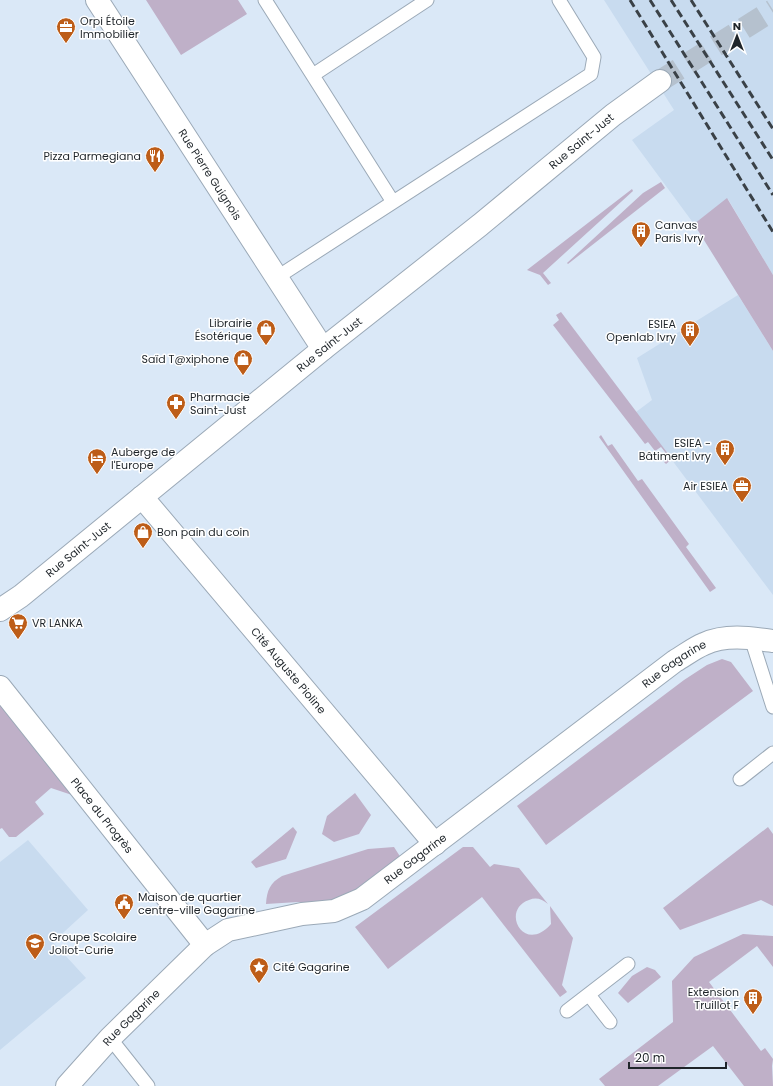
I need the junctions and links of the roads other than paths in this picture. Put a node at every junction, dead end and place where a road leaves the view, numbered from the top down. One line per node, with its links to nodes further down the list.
1 (97, 0): 8 (street, Rue Pierre Guignois)
2 (265, 0): 5 (lane)
3 (427, 0): 5 (lane)
4 (558, 0): 7 (lane)
5 (313, 75): 7 (lane)
6 (660, 81): 9 (street, Rue Saint-Just)
7 (393, 202): 8 (lane)
8 (276, 278): 9 (street, Rue Pierre Guignois)
9 (323, 349): 10 (street, Rue Saint-Just)
10 (142, 496): 11 (street, Rue Saint-Just); 18 (street, Cité Auguste Pioline)
11 (0, 610)
12 (751, 638): 13 (street, Rue Gagarine); 15 (lane); 18 (street, Rue Gagarine)
13 (773, 641)
14 (0, 687): 19 (street, Place du Progrès)
15 (773, 706)
16 (773, 753): 17 (lane)
17 (740, 779)
18 (435, 844): 19 (street, Rue Gagarine)
19 (205, 945): 24 (street, Rue Gagarine)
20 (628, 964): 21 (lane)
21 (589, 994): 22 (lane); 23 (lane)
22 (567, 1011)
23 (610, 1022)
24 (110, 1038): 25 (street, Rue Gagarine); 26 (lane)
25 (67, 1086)
26 (148, 1086)

